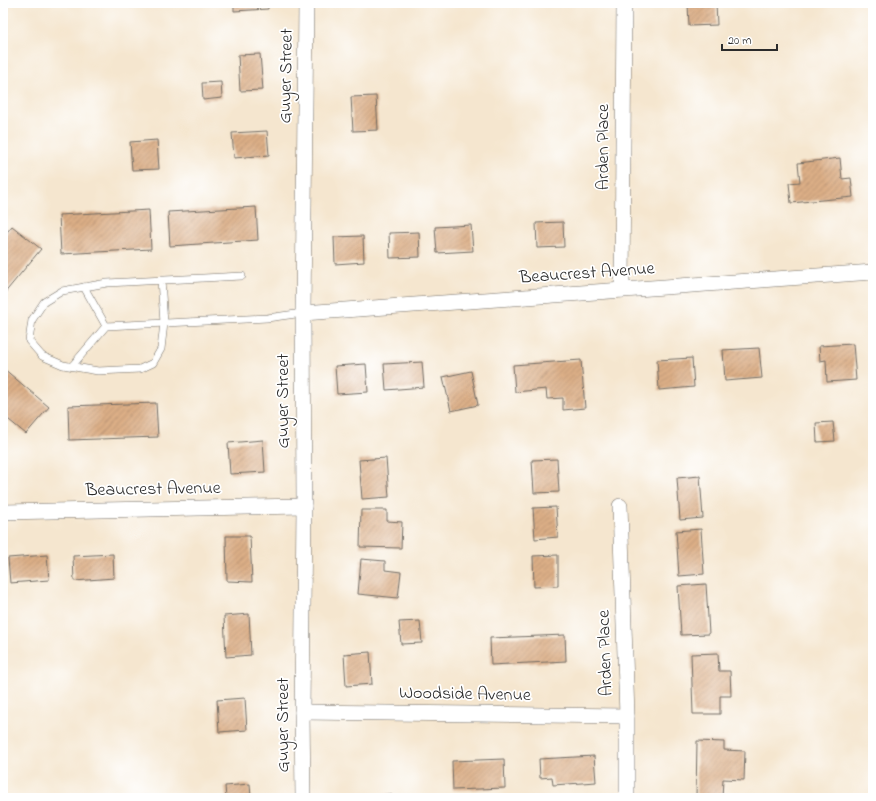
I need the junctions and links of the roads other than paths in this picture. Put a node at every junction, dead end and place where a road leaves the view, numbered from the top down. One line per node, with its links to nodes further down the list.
1 (306, 3): 8 (street, Guyer Street)
2 (624, 3): 7 (street, Arden Place)
3 (873, 272): 7 (street, Beaucrest Avenue)
4 (242, 276): 5 (lane)
5 (161, 280): 6 (lane); 9 (lane)
6 (84, 287): 10 (lane); 11 (lane)
7 (622, 290): 8 (street, Beaucrest Avenue)
8 (303, 313): 9 (lane); 12 (street, Guyer Street)
9 (164, 323): 10 (lane); 11 (lane)
10 (106, 326): 11 (lane)
11 (72, 366)
12 (304, 506): 14 (street, Beaucrest Avenue); 15 (street, Guyer Street)
13 (620, 506): 16 (street, Arden Place)
14 (3, 512)
15 (302, 712): 16 (street, Woodside Avenue); 17 (street, Guyer Street)
16 (627, 716): 18 (street, Arden Place)
17 (303, 798)
18 (627, 798)

